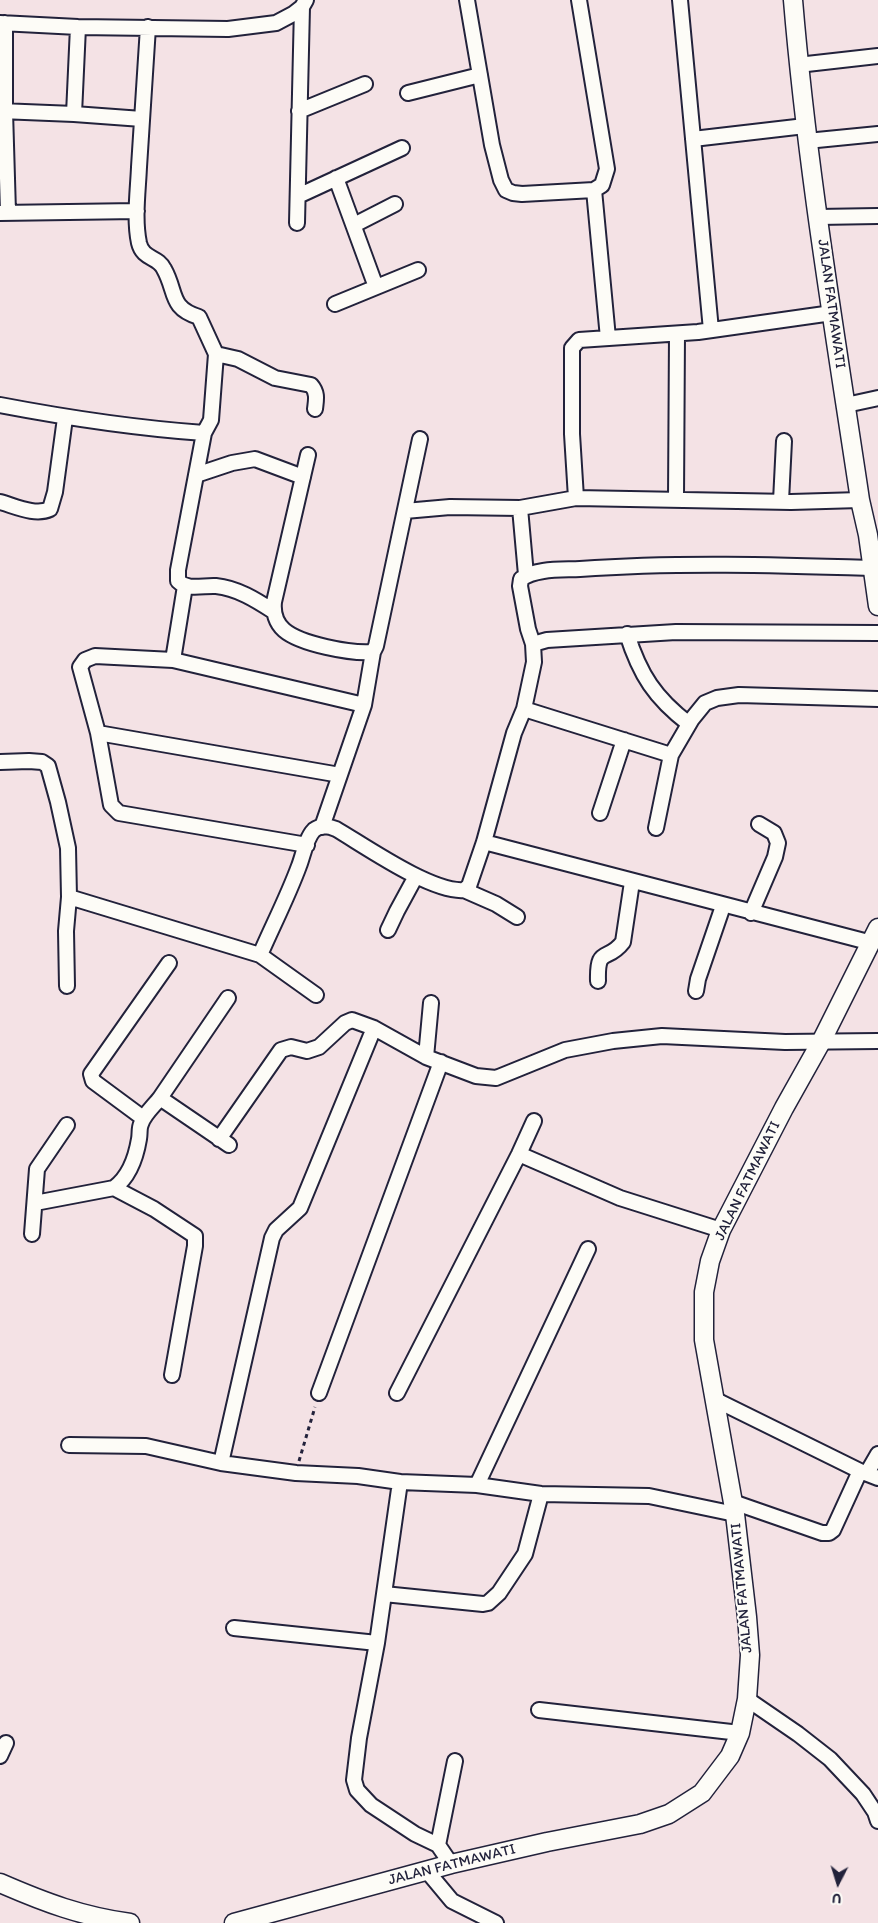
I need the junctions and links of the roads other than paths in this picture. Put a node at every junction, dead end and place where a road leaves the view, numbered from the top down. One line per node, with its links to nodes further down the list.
1 (467, 0): 11 (street)
2 (579, 0): 23 (street)
3 (680, 0): 20 (street)
4 (793, 0): 10 (street, JALAN FATMAWATI)
5 (304, 3): 8 (street); 15 (street)
6 (3, 23): 7 (street); 14 (street)
7 (78, 27): 8 (street); 16 (street)
8 (148, 27): 17 (street)
9 (878, 56): 10 (street)
10 (798, 65): 18 (street, JALAN FATMAWATI)
11 (480, 75): 13 (street); 23 (street)
12 (365, 84): 15 (street)
13 (408, 94)
14 (2, 111): 16 (street); 27 (street)
15 (299, 111): 24 (street)
16 (74, 114): 17 (street)
17 (142, 119): 26 (street)
18 (806, 133): 19 (street); 20 (street); 29 (street, JALAN FATMAWATI)
19 (878, 134)
20 (693, 139): 36 (street)
21 (402, 148): 22 (street)
22 (336, 178): 24 (street); 31 (street)
23 (594, 190): 38 (street)
24 (298, 196): 30 (street)
25 (395, 204): 31 (street)
26 (137, 211): 27 (street); 39 (street)
27 (4, 212)
28 (878, 216): 29 (street)
29 (818, 217): 35 (street, JALAN FATMAWATI)
30 (297, 223)
31 (354, 225): 33 (street)
32 (418, 270): 33 (street)
33 (376, 287): 34 (street)
34 (335, 304)
35 (832, 313): 36 (street); 41 (street, JALAN FATMAWATI)
36 (711, 330): 37 (street)
37 (676, 334): 38 (street); 52 (street)
38 (608, 338): 51 (street)
39 (216, 354): 43 (street); 45 (street)
40 (878, 398): 41 (street)
41 (846, 404): 53 (street, JALAN FATMAWATI)
42 (0, 405): 44 (street)
43 (315, 409)
44 (65, 418): 45 (street); 55 (street)
45 (204, 433): 49 (street)
46 (420, 440): 57 (street)
47 (784, 441): 54 (street)
48 (308, 454): 50 (street)
49 (196, 475): 50 (street); 60 (street)
50 (303, 478): 62 (street)
51 (576, 498): 52 (street); 56 (street)
52 (676, 499): 54 (street)
53 (860, 500): 54 (street); 58 (street, JALAN FATMAWATI)
54 (781, 501)
55 (0, 502)
56 (520, 508): 57 (street); 59 (street)
57 (405, 511): 66 (street)
58 (872, 568): 59 (street); 61 (street, JALAN FATMAWATI)
59 (526, 575): 65 (street)
60 (185, 586): 62 (street); 67 (street)
61 (878, 606)
62 (273, 611): 66 (street)
63 (878, 633): 64 (street)
64 (627, 634): 65 (street); 71 (street)
65 (533, 644): 70 (street)
66 (372, 652): 69 (street)
67 (173, 660): 69 (street); 72 (street)
68 (878, 699): 71 (street)
69 (364, 705): 76 (street)
70 (524, 709): 73 (street); 81 (street)
71 (689, 724): 74 (street)
72 (98, 733): 76 (street); 82 (street)
73 (624, 740): 74 (street); 77 (street)
74 (671, 755): 80 (street)
75 (0, 762): 86 (street)
76 (340, 775): 79 (street)
77 (600, 813)
78 (759, 824): 88 (street)
79 (322, 827): 82 (street); 83 (street)
80 (656, 828)
81 (484, 842): 84 (street); 85 (street)
82 (307, 845): 92 (street)
83 (416, 876): 85 (street); 90 (street)
84 (632, 882): 87 (street); 94 (street)
85 (464, 890): 89 (street)
86 (69, 897): 92 (street); 95 (street)
87 (723, 906): 88 (street); 96 (street)
88 (751, 913): 91 (street)
89 (517, 917)
90 (388, 930)
91 (875, 936): 102 (street, JALAN FATMAWATI)
92 (260, 955): 97 (street)
93 (169, 963): 106 (street)
94 (598, 981)
95 (67, 986)
96 (696, 991)
97 (316, 995)
98 (228, 998): 105 (street)
99 (431, 1003): 103 (street)
100 (374, 1028): 103 (street); 105 (street); 121 (street)
101 (878, 1041): 102 (street)
102 (821, 1042): 104 (street); 112 (street, JALAN FATMAWATI)
103 (426, 1057): 104 (street)
104 (441, 1062): 116 (street)
105 (160, 1098): 106 (street)
106 (143, 1118): 110 (street)
107 (534, 1121): 109 (street)
108 (67, 1125): 111 (street)
109 (519, 1154): 112 (street); 117 (street)
110 (114, 1188): 111 (street); 115 (street)
111 (34, 1203): 113 (street)
112 (721, 1230): 118 (street, JALAN FATMAWATI)
113 (32, 1234)
114 (588, 1248): 124 (street)
115 (172, 1375)
116 (319, 1393)
117 (397, 1393)
118 (716, 1400): 122 (street); 126 (street, JALAN FATMAWATI)
119 (69, 1445): 121 (street)
120 (878, 1454): 122 (street)
121 (221, 1464): 123 (street)
122 (868, 1474): 126 (street)
123 (400, 1482): 124 (street); 127 (street)
124 (477, 1484): 125 (street)
125 (541, 1494): 126 (street); 127 (street)
126 (734, 1508): 130 (street, JALAN FATMAWATI)
127 (384, 1594): 129 (street)
128 (234, 1628): 129 (street)
129 (377, 1643): 137 (street)
130 (746, 1699): 132 (street, JALAN FATMAWATI); 136 (street)
131 (539, 1710): 132 (street)
132 (740, 1733): 138 (street, JALAN FATMAWATI)
133 (6, 1743): 134 (street)
134 (0, 1756)
135 (455, 1761): 137 (street)
136 (878, 1821)
137 (438, 1845): 138 (street)
138 (451, 1864): 139 (street, JALAN FATMAWATI)
139 (427, 1871): 142 (street, JALAN FATMAWATI); 143 (street)
140 (0, 1883): 141 (street)
141 (130, 1923)
142 (234, 1923)
143 (496, 1923)

